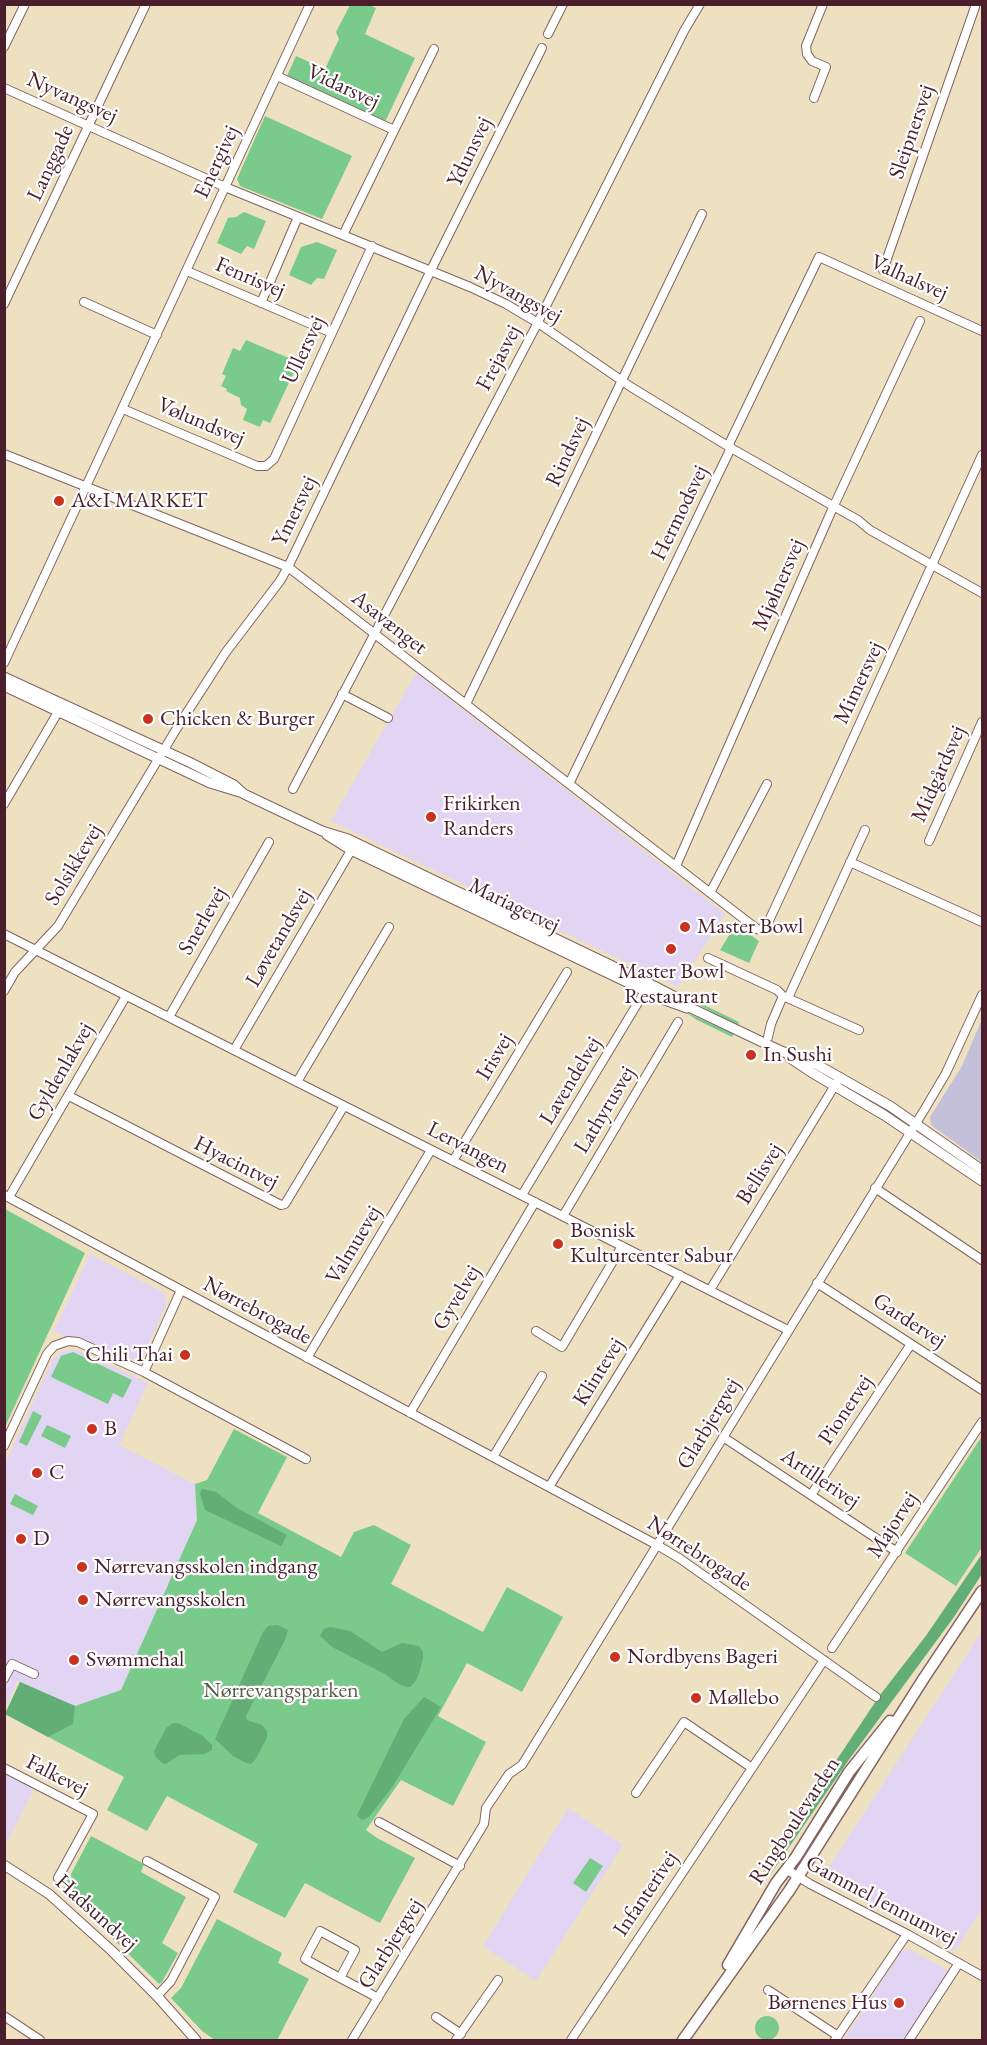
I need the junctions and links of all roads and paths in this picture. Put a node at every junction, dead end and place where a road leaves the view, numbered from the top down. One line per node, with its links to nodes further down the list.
1 (25, 4): 9 (street)
2 (146, 4): 15 (street, Langgade)
3 (310, 4): 12 (street, Energivej)
4 (563, 4): 8 (street)
5 (700, 4): 30 (street, Frejasvej)
6 (823, 4): 14 (street)
7 (976, 7): 23 (street, Sleipnersvej)
8 (548, 34)
9 (4, 47)
10 (542, 48): 25 (street, Ydunsvej)
11 (434, 49): 16 (street, Vidarsvej)
12 (277, 76): 16 (street, Vidarsvej); 17 (street, Energivej)
13 (4, 88): 15 (street, Nyvangsvej)
14 (814, 98)
15 (89, 125): 17 (street, Nyvangsvej); 28 (street, Langgade)
16 (394, 130): 20 (street, Vidarsvej)
17 (225, 187): 19 (street, Nyvangsvej); 24 (street, Energivej)
18 (702, 214): 34 (street, Rindsvej)
19 (298, 216): 20 (street, Nyvangsvej); 27 (street)
20 (343, 235): 21 (street, Nyvangsvej)
21 (372, 246): 25 (street, Nyvangsvej); 32 (street, Ullersvej)
22 (819, 258): 31 (street, Valhalsvej); 36 (street, Hermodsvej)
23 (883, 270)
24 (187, 271): 27 (street, Fenrisvej); 33 (street, Energivej)
25 (431, 271): 30 (street, Nyvangsvej); 43 (street, Ymersvej)
26 (84, 302): 33 (street)
27 (261, 303): 32 (street, Fenrisvej)
28 (4, 304)
29 (920, 321): 41 (street, Mjølnersvej)
30 (538, 323): 34 (street, Nyvangsvej); 45 (street, Frejasvej)
31 (982, 331)
32 (332, 333): 39 (street, Ullersvej)
33 (157, 335): 35 (street, Energivej)
34 (621, 380): 36 (street, Nyvangsvej); 50 (street, Rindsvej)
35 (123, 409): 39 (street, Vølundsvej); 40 (street, Energivej)
36 (731, 448): 41 (street, Nyvangsvej); 56 (street, Hermodsvej)
37 (4, 454): 40 (street, Asavænget)
38 (982, 455): 42 (street, Mimersvej)
39 (266, 466)
40 (86, 487): 43 (street, Asavænget); 46 (street, Energivej)
41 (833, 507): 42 (street, Nyvangsvej); 66 (street, Mjølnersvej)
42 (933, 564): 44 (street, Nyvangsvej); 69 (street, Mimersvej)
43 (288, 567): 45 (street, Asavænget); 54 (street, Ymersvej)
44 (982, 593)
45 (374, 633): 49 (street, Frejasvej); 50 (street, Asavænget)
46 (4, 663)
47 (4, 677): 51 (street, Mariagervej)
48 (4, 686): 51 (street, Mariagervej)
49 (342, 694): 52 (street); 58 (street, Frejasvej)
50 (466, 704): 56 (street, Asavænget)
51 (60, 708): 54 (street, Mariagervej); 55 (street, Mariagervej); 60 (street)
52 (388, 718)
53 (982, 722): 62 (street, Midgårdsvej)
54 (164, 750): 55 (street, Solsikkevej); 59 (street, Mariagervej)
55 (158, 759): 59 (street, Mariagervej); 72 (street, Solsikkevej)
56 (569, 784): 66 (street, Asavænget)
57 (767, 784): 67 (street)
58 (293, 789)
59 (244, 794): 64 (street, Mariagervej)
60 (4, 804)
61 (865, 830): 65 (street)
62 (929, 841)
63 (269, 842): 80 (street, Snerlevej)
64 (353, 846): 75 (street, Mariagervej); 84 (street, Løvetandsvej)
65 (850, 862): 68 (street); 79 (street)
66 (676, 866): 67 (street, Asavænget)
67 (710, 893): 69 (street, Asavænget)
68 (982, 922)
69 (767, 925)
70 (389, 927): 87 (street)
71 (4, 934): 72 (street, Lervangen)
72 (36, 950): 76 (street, Solsikkevej); 78 (street, Lervangen)
73 (708, 958): 79 (street)
74 (567, 972): 94 (street, Irisvej)
75 (648, 987): 85 (street, Mariagervej); 99 (street, Lavendelvej)
76 (4, 990)
77 (982, 994): 91 (street, Glarbjergvej)
78 (126, 996): 80 (street, Lervangen); 89 (street, Gyldenlakvej)
79 (786, 997): 82 (street); 83 (street)
80 (169, 1017): 84 (street, Lervangen)
81 (678, 1022): 101 (street, Lathyrusvej)
82 (858, 1030)
83 (768, 1037)
84 (234, 1050): 87 (street, Lervangen)
85 (781, 1051): 86 (street, Mariagervej); 88 (street, Mariagervej)
86 (840, 1077): 88 (street, Bellisvej); 91 (street, Mariagervej)
87 (297, 1082): 90 (street, Lervangen)
88 (835, 1086): 92 (street, Mariagervej); 107 (street, Bellisvej)
89 (69, 1096): 90 (street, Hyacintvej); 98 (street, Gyldenlakvej)
90 (344, 1106): 93 (street, Lervangen)
91 (916, 1123): 92 (street, Glarbjergvej); 95 (street, Mariagervej)
92 (910, 1132): 96 (street, Mariagervej); 97 (street, Glarbjergvej)
93 (431, 1150): 94 (street, Lervangen); 111 (street, Valmuevej)
94 (453, 1161): 99 (street, Lervangen)
95 (982, 1170)
96 (982, 1181)
97 (875, 1188): 103 (street); 105 (street, Glarbjergvej)
98 (7, 1196): 106 (street, Nørrebrogade)
99 (522, 1196): 100 (street, Lervangen)
100 (535, 1202): 101 (street, Lervangen); 115 (street, Gyvelvej)
101 (563, 1216): 102 (street, Lervangen)
102 (622, 1246): 104 (street, Lervangen); 109 (street)
103 (982, 1260)
104 (680, 1275): 107 (street, Lervangen); 121 (street, Klintevej)
105 (817, 1283): 108 (street, Glarbjergvej); 110 (street, Gardervej)
106 (181, 1290): 111 (street, Nørrebrogade); 112 (street)
107 (710, 1290): 108 (street, Lervangen)
108 (788, 1330): 117 (street, Glarbjergvej)
109 (536, 1331)
110 (911, 1344): 114 (street, Gardervej); 122 (street, Pionervej)
111 (307, 1358): 115 (street, Nørrebrogade)
112 (144, 1372): 118 (street); 120 (street)
113 (542, 1376): 119 (street)
114 (982, 1390)
115 (410, 1413): 119 (street, Nørrebrogade)
116 (982, 1422): 124 (street, Majorvej)
117 (723, 1437): 122 (street, Artillerivej); 123 (street, Glarbjergvej)
118 (4, 1446)
119 (493, 1457): 121 (street, Nørrebrogade)
120 (306, 1459)
121 (549, 1487): 123 (street, Nørrebrogade)
122 (811, 1495): 124 (street, Artillerivej)
123 (657, 1545): 127 (street, Nørrebrogade); 138 (street, Glarbjergvej)
124 (897, 1552): 126 (street, Majorvej)
125 (982, 1591): 129 (main road, Ringboulevarden)
126 (832, 1648)
127 (824, 1660): 131 (street, Nørrebrogade); 133 (street, Infanterivej)
128 (34, 1674): 130 (street)
129 (924, 1678): 139 (main road, Ringboulevarden); 140 (main road, Ringboulevarden)
130 (4, 1679)
131 (876, 1697)
132 (4, 1768): 141 (street, Falkevej)
133 (752, 1768): 134 (street); 158 (street, Infanterivej)
134 (636, 1793)
135 (379, 1822): 138 (street)
136 (147, 1860): 149 (street)
137 (4, 1865): 149 (street, Hadsundvej)
138 (460, 1866): 150 (street, Glarbjergvej)
139 (786, 1869): 140 (street, Gammel Jennumvej); 148 (main road, Ringboulevarden)
140 (797, 1877): 142 (street, Gammel Jennumvej); 148 (main road, Ringboulevarden)
141 (57, 1878)
142 (907, 1934): 143 (street, Gammel Jennumvej); 154 (street)
143 (959, 1963): 144 (street, Gammel Jennumvej); 160 (street, Gammel Jennumvej)
144 (982, 1976)
145 (340, 1978): 145 (street); 150 (street)
146 (498, 1980): 153 (street)
147 (768, 1990): 154 (street)
148 (713, 1995): 159 (main road, Ringboulevarden)
149 (157, 1996): 156 (street, Hadsundvej)
150 (378, 1998): 157 (street, Glarbjergvej)
151 (4, 2016): 155 (street)
152 (436, 2017): 153 (street)
153 (458, 2037)
154 (837, 2038)
155 (40, 2040)
156 (196, 2040)
157 (352, 2040)
158 (571, 2040)
159 (683, 2040)
160 (909, 2040)

